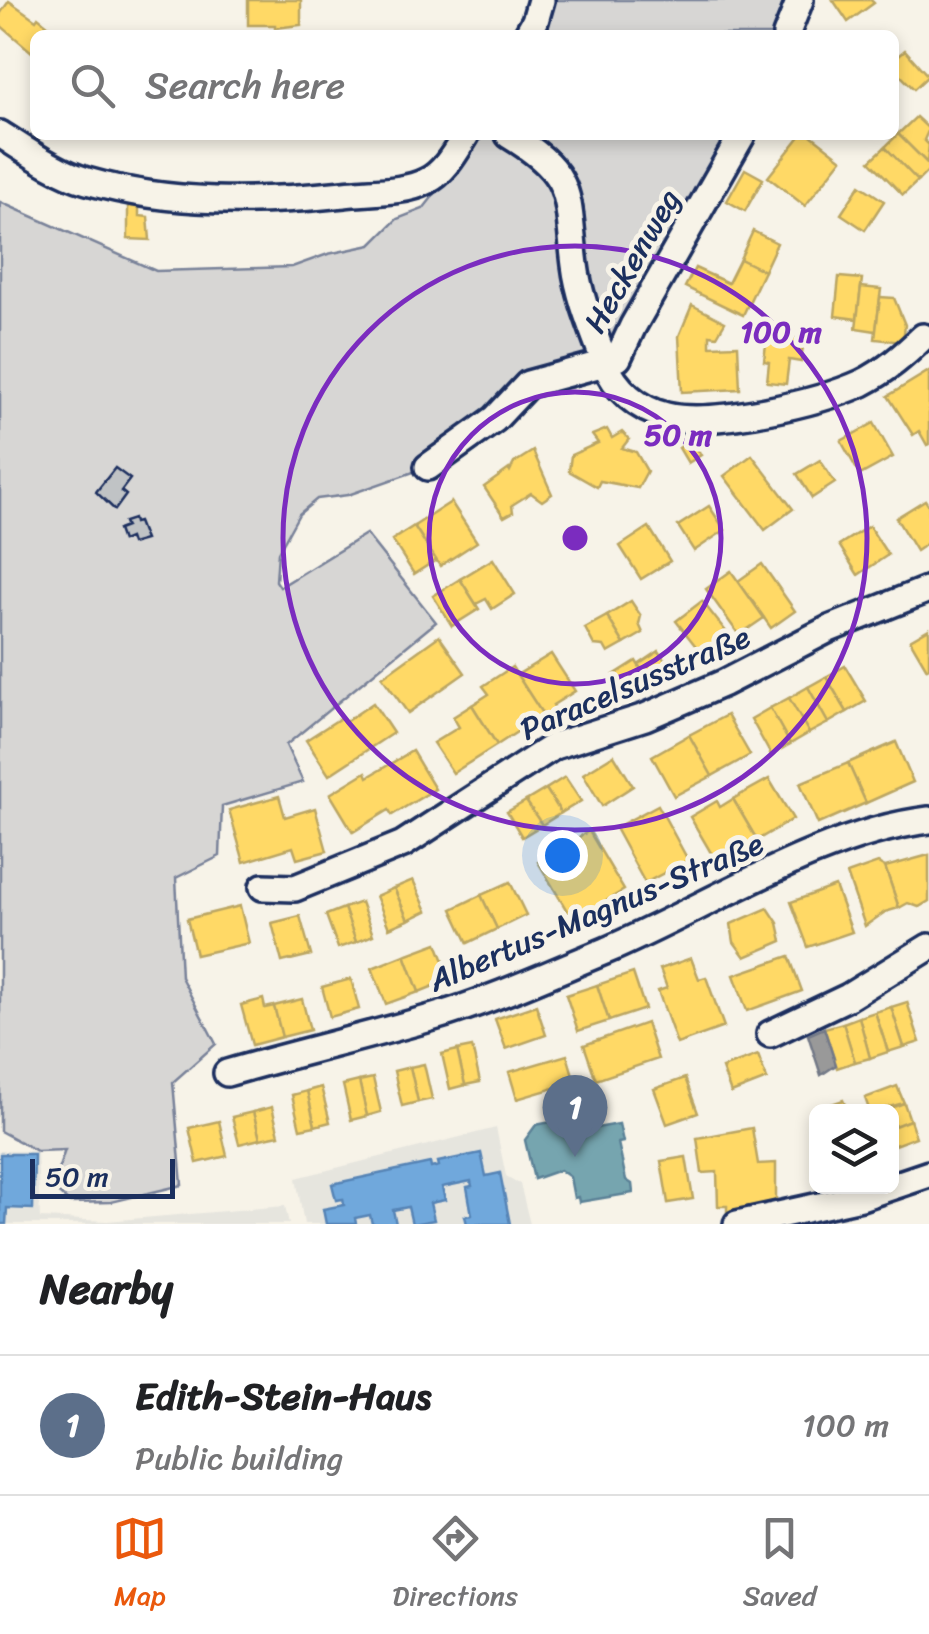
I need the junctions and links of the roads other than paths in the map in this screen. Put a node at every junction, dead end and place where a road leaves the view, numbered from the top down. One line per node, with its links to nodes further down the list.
1 (541, 0): 3 (street)
2 (800, 0): 4 (street)
3 (529, 30)
4 (788, 30)
5 (0, 134): 6 (street)
6 (463, 140)
7 (517, 140): 10 (street, Heckenweg)
8 (739, 140): 10 (street, Heckenweg)
9 (922, 337): 10 (street, Heckenweg)
10 (605, 363): 11 (street, Heckenweg)
11 (428, 467)
12 (929, 589): 14 (street, Paracelsusstraße)
13 (929, 820): 17 (street, Albertus-Magnus-Straße)
14 (263, 887)
15 (929, 947): 16 (street)
16 (770, 1034)
17 (227, 1073)
18 (929, 1174): 19 (street)
19 (737, 1224)

